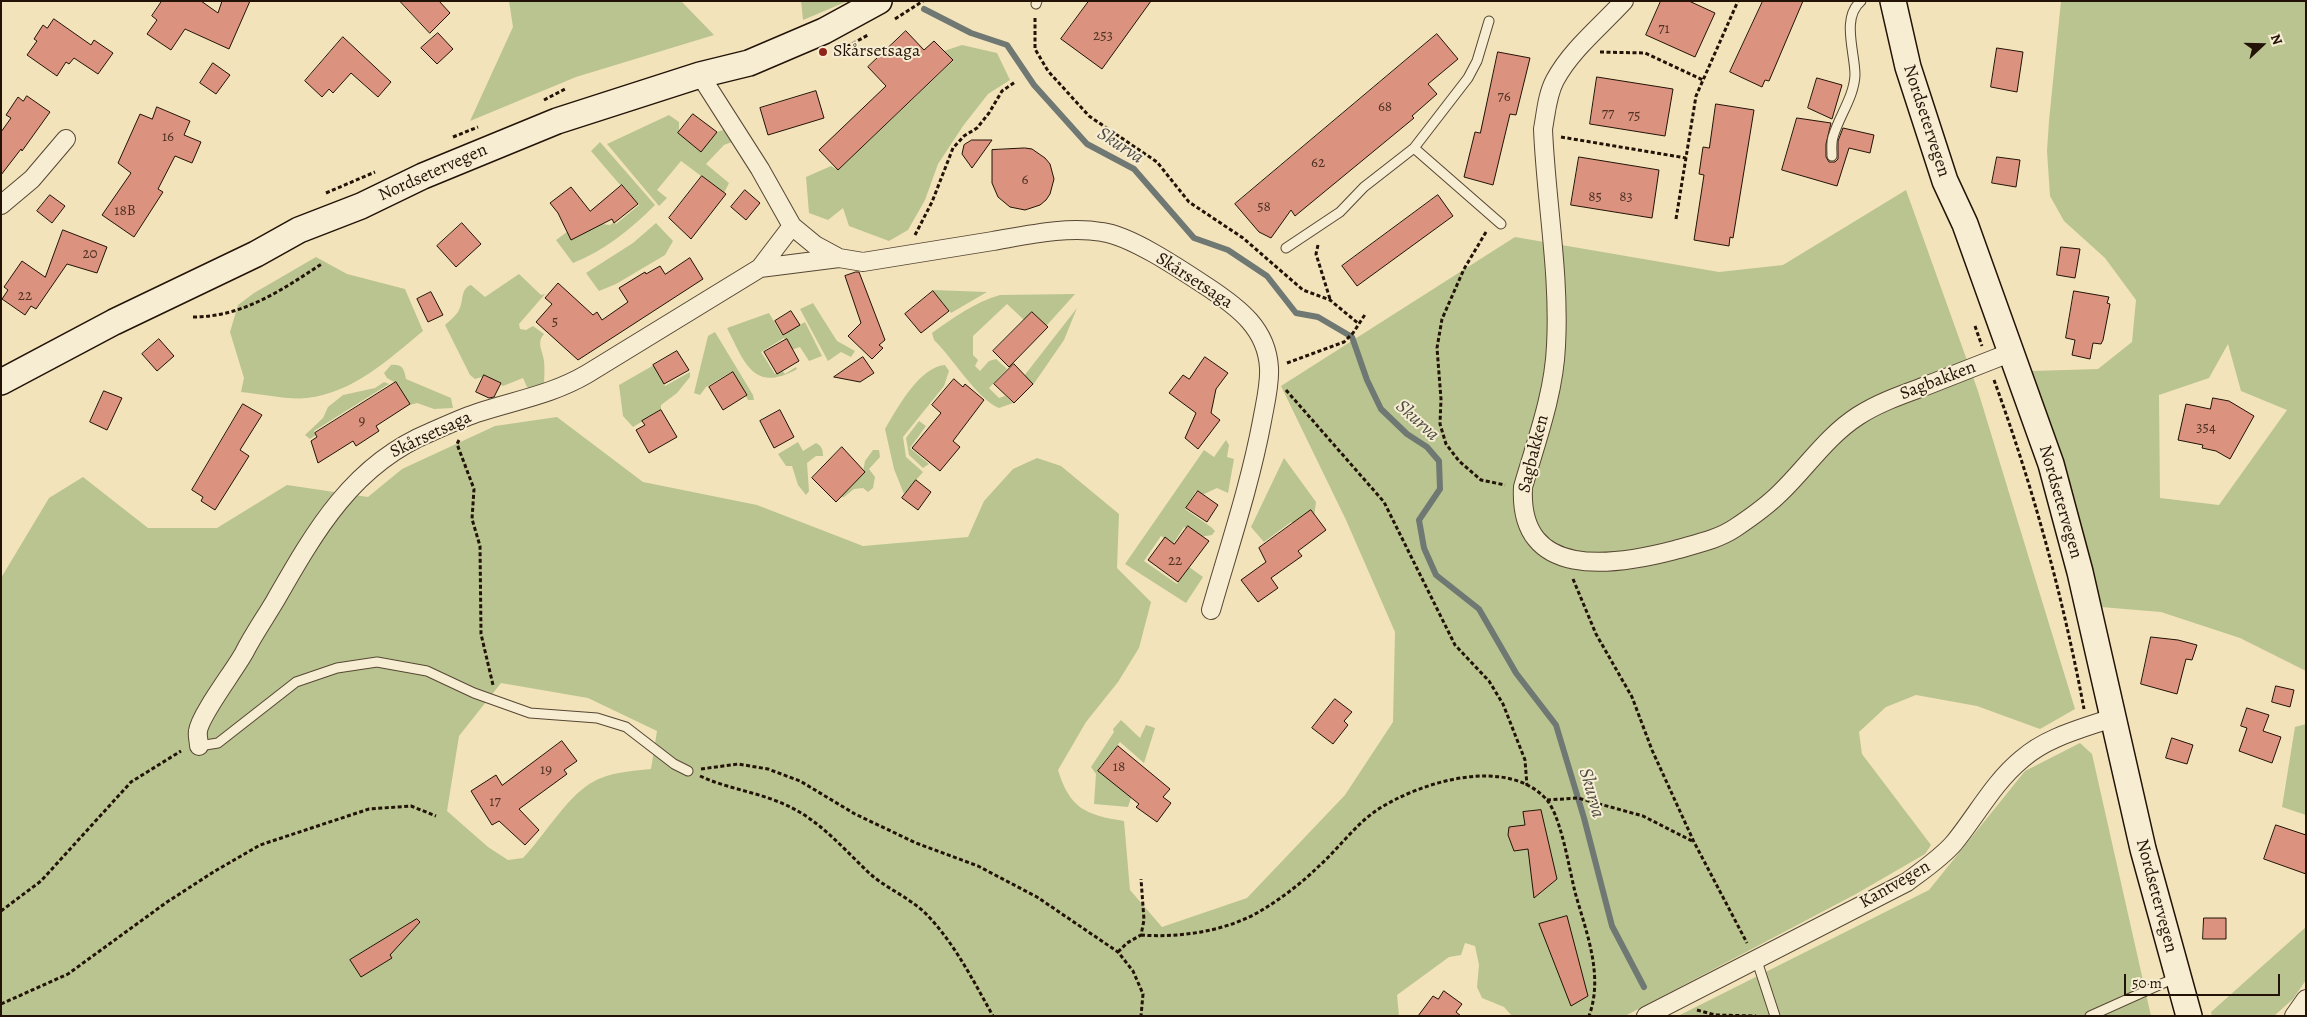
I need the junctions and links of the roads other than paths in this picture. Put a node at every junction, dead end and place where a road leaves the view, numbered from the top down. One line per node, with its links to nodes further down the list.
1 (880, 1): 6 (main road, Nordsetervegen)
2 (1624, 1): 16 (street, Sagbakken)
3 (1861, 1): 9 (lane)
4 (1893, 1): 16 (main road, Nordsetervegen)
5 (1490, 21): 8 (lane)
6 (700, 74): 12 (street, Skårsetsaga); 17 (main road, Nordsetervegen)
7 (66, 139): 10 (street)
8 (1414, 148): 11 (lane); 13 (lane)
9 (1832, 156)
10 (1, 205)
11 (1501, 224)
12 (792, 226): 14 (street, Skårsetsaga); 15 (street, Skårsetsaga)
13 (1286, 248)
14 (839, 258): 15 (street, Skårsetsaga); 18 (street, Skårsetsaga)
15 (760, 268): 20 (street, Skårsetsaga)
16 (2012, 352): 19 (main road, Nordsetervegen)
17 (1, 382)
18 (1211, 610)
19 (2112, 718): 22 (street, Kantvegen); 23 (main road, Nordsetervegen)
20 (199, 746): 21 (lane)
21 (688, 771)
22 (1756, 958): 25 (street, Kantvegen); 26 (lane)
23 (2177, 976): 27 (lane); 28 (main road, Nordsetervegen)
24 (2306, 999): 29 (street)
25 (1646, 1016)
26 (1775, 1016)
27 (2090, 1016)
28 (2189, 1016)
29 (2294, 1016)

